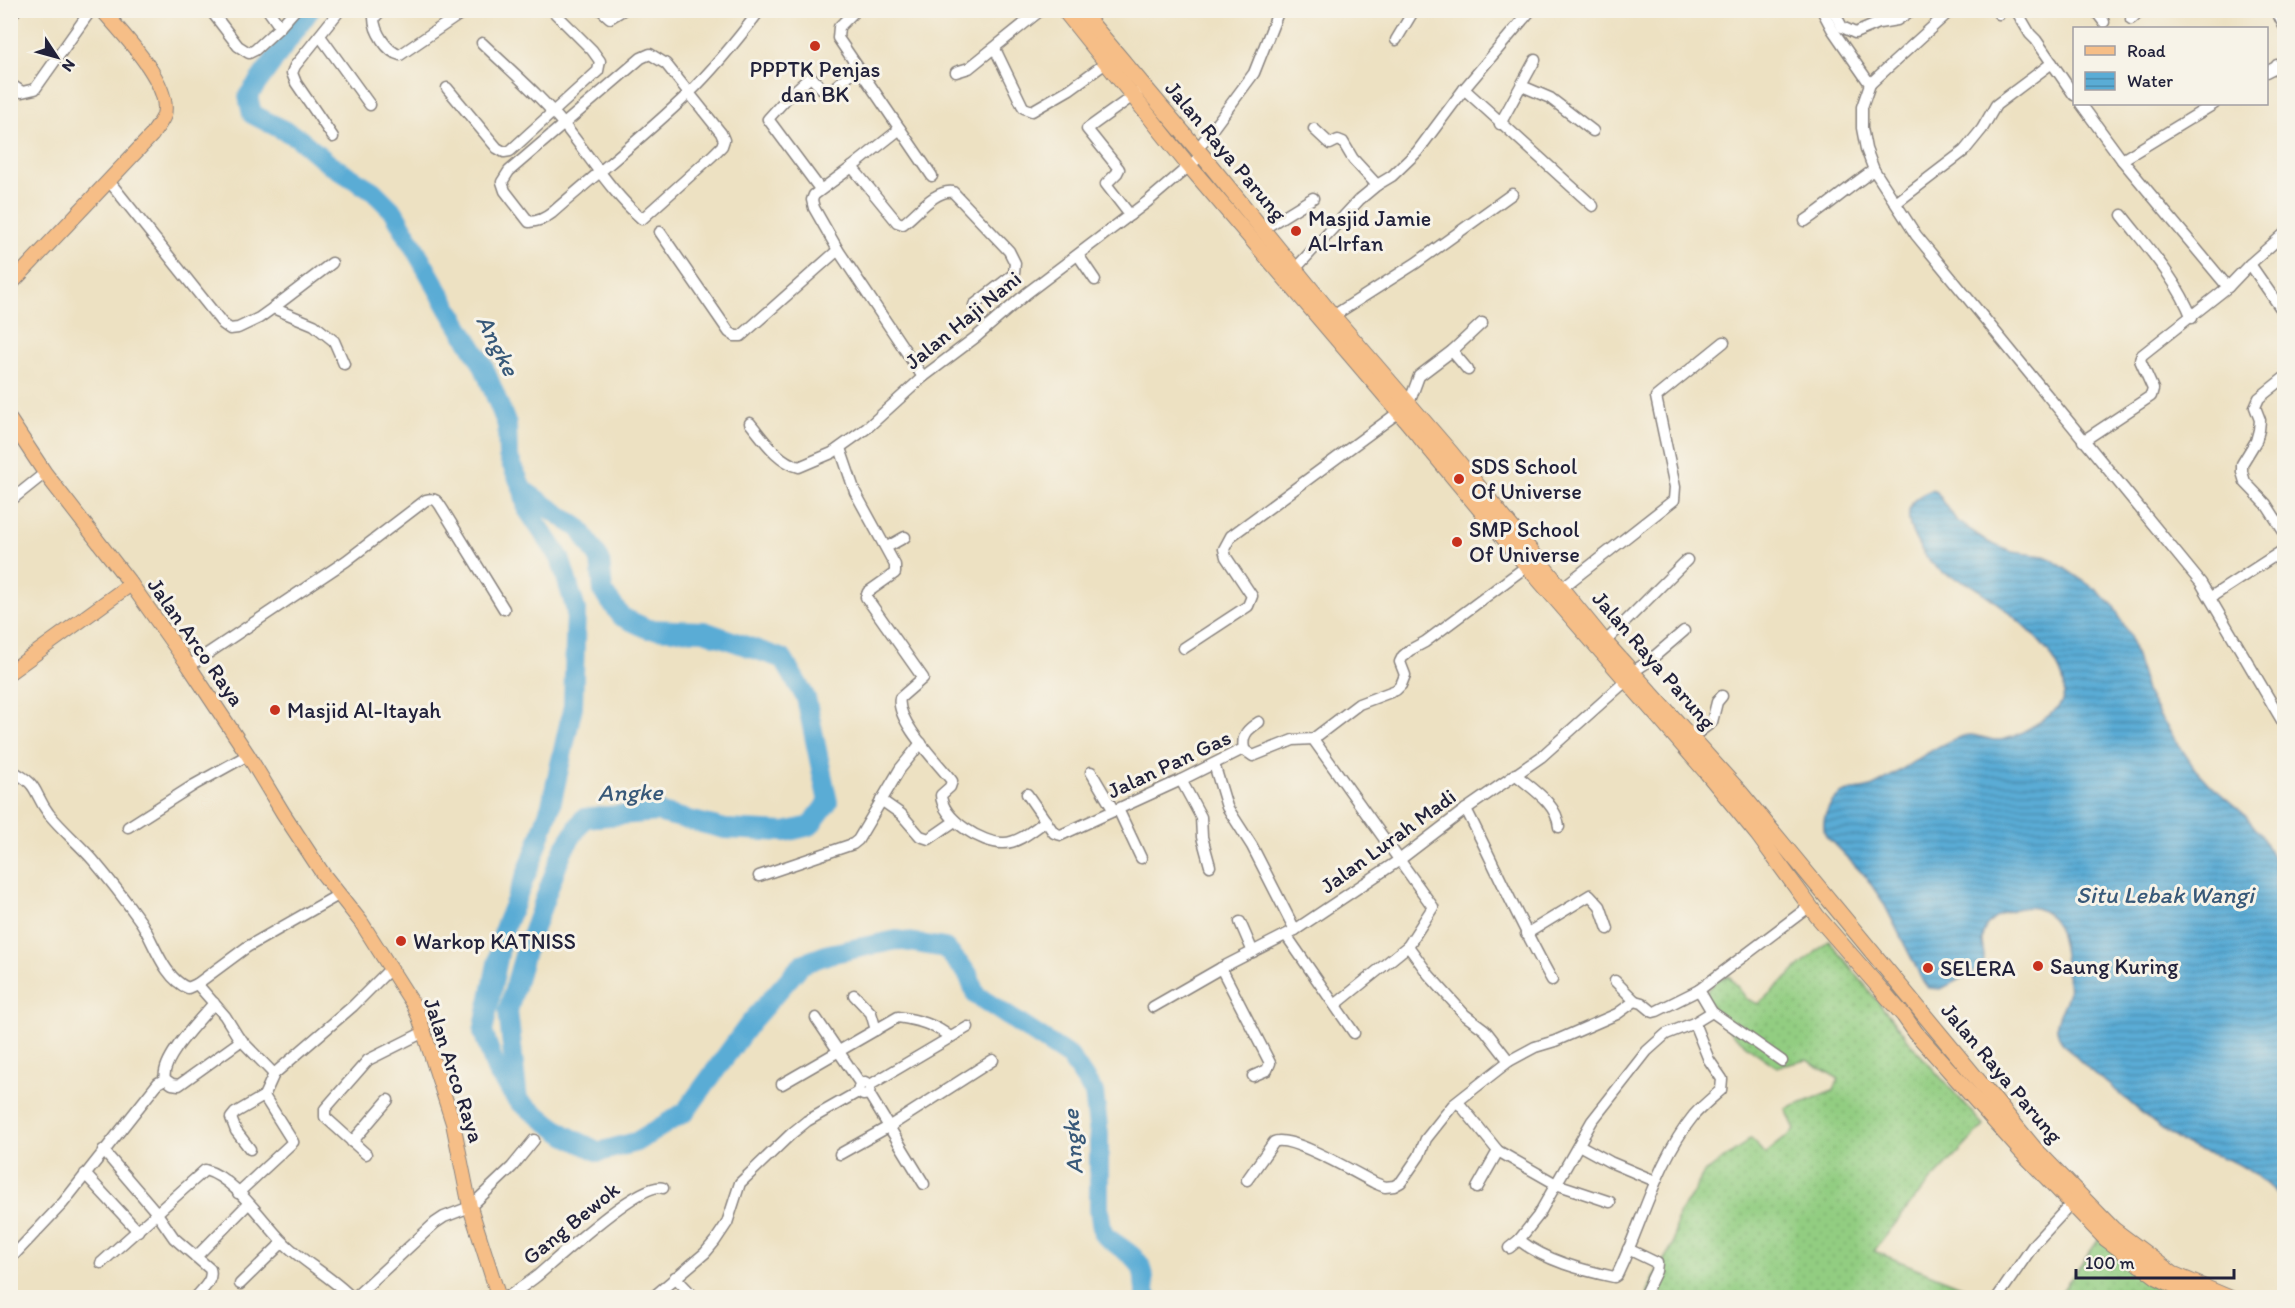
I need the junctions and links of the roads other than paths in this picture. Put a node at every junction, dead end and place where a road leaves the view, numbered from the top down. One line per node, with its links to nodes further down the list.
1 (16, 10): 31 (street)
2 (91, 10): 48 (street)
3 (102, 10): 32 (main road)
4 (268, 10): 36 (street)
5 (295, 10): 36 (street)
6 (340, 10): 37 (street)
7 (466, 10): 29 (street)
8 (552, 10): 59 (street)
9 (601, 10): 10 (street)
10 (623, 10)
11 (760, 10): 55 (street)
12 (856, 10): 45 (street)
13 (1041, 10): 40 (street)
14 (1064, 10): 41 (highway, Jalan Raya Parung)
15 (1080, 10): 41 (highway, Jalan Raya Parung)
16 (1279, 10): 66 (street, Jalan Haji Nani)
17 (1414, 10): 38 (street)
18 (1822, 10): 49 (street)
19 (1833, 10): 20 (street)
20 (1912, 10)
21 (1951, 10): 49 (street)
22 (1995, 10): 23 (street)
23 (2004, 10)
24 (2016, 10): 43 (street)
25 (2095, 10): 34 (street)
26 (2141, 10): 33 (street)
27 (2276, 10): 35 (street)
28 (212, 12): 36 (street)
29 (374, 12)
30 (1528, 12): 52 (street)
31 (10, 15)
32 (116, 16): 73 (main road)
33 (2131, 19)
34 (2104, 22)
35 (2284, 26)
36 (280, 27)
37 (320, 36): 56 (street); 65 (street)
38 (1396, 40)
39 (482, 43): 59 (street)
40 (994, 49): 41 (street); 46 (street)
41 (1112, 59): 53 (highway, Jalan Raya Parung)
42 (1535, 60): 50 (street)
43 (2052, 63): 54 (street); 78 (street)
44 (2281, 64): 47 (street)
45 (857, 68): 62 (street); 75 (street)
46 (956, 72)
47 (2284, 76)
48 (10, 84)
49 (1870, 84): 71 (street)
50 (1522, 86): 60 (street); 64 (street)
51 (447, 88): 59 (street)
52 (1464, 89): 60 (street); 74 (street)
53 (1139, 92): 66 (highway, Jalan Raya Parung); 68 (highway, Jalan Raya Parung); 80 (street)
54 (2073, 93)
55 (688, 94): 61 (street); 70 (street); 70 (street)
56 (370, 105)
57 (2082, 105): 67 (street)
58 (2212, 105): 67 (street)
59 (553, 112): 61 (street)
60 (1500, 124): 79 (street)
61 (565, 125): 70 (street); 70 (street)
62 (900, 129): 69 (street); 72 (street)
63 (1314, 129): 74 (street)
64 (1593, 131)
65 (333, 137)
66 (1199, 152): 68 (street, Jalan Haji Nani); 83 (highway, Jalan Raya Parung)
67 (2122, 160): 93 (street)
68 (1189, 166): 80 (street, Jalan Haji Nani); 106 (highway, Jalan Raya Parung)
69 (852, 167): 75 (street); 94 (street)
70 (600, 171)
71 (1874, 171): 78 (street); 82 (street)
72 (932, 176)
73 (109, 181): 92 (main road); 95 (street)
74 (1377, 185): 90 (street)
75 (820, 189): 86 (street)
76 (1512, 194): 97 (street)
77 (1313, 198): 83 (street)
78 (1896, 203): 109 (street)
79 (1593, 206)
80 (1130, 215): 87 (street, Jalan Haji Nani)
81 (2122, 215): 98 (street)
82 (1805, 221)
83 (1263, 229): 90 (highway, Jalan Raya Parung)
84 (660, 232): 86 (street)
85 (2284, 234): 89 (street)
86 (838, 250): 104 (street)
87 (1078, 255): 91 (street); 104 (street, Jalan Haji Nani)
88 (333, 263): 95 (street)
89 (2250, 264): 93 (street); 96 (street)
90 (1295, 269): 97 (highway, Jalan Raya Parung)
91 (1095, 280)
92 (10, 285)
93 (2228, 287): 98 (street)
94 (974, 305)
95 (273, 308): 102 (street)
96 (2284, 314)
97 (1333, 316): 106 (highway, Jalan Raya Parung)
98 (2192, 318): 109 (street)
99 (1482, 323): 101 (street)
100 (1724, 342): 120 (street)
101 (1452, 351): 103 (street); 106 (street)
102 (344, 364)
103 (1468, 370)
104 (923, 376): 110 (street, Jalan Haji Nani)
105 (2284, 378): 113 (street)
106 (1404, 409): 118 (highway, Jalan Raya Parung); 120 (highway, Jalan Raya Parung); 125 (street)
107 (10, 420): 111 (main road, Jalan Arco Raya)
108 (750, 423): 110 (street, Jalan Haji Nani)
109 (2083, 441): 121 (street)
110 (840, 448): 115 (street)
111 (45, 473): 112 (street); 119 (main road, Jalan Arco Raya)
112 (10, 501)
113 (2284, 532)
114 (905, 537): 115 (street)
115 (887, 547): 134 (street)
116 (2284, 547): 121 (street)
117 (1687, 560): 124 (street)
118 (1527, 566): 128 (highway, Jalan Raya Parung); 133 (street, Jalan Pan Gas)
119 (131, 584): 126 (main road, Jalan Arco Raya); 127 (main road)
120 (1562, 588): 124 (highway, Jalan Raya Parung)
121 (2211, 597): 131 (street)
122 (504, 609): 126 (street)
123 (1684, 631): 128 (street, Jalan Lurah Madi)
124 (1605, 642): 128 (highway, Jalan Raya Parung)
125 (1184, 648)
126 (189, 666): 136 (main road, Jalan Arco Raya)
127 (10, 672)
128 (1630, 676): 132 (highway, Jalan Raya Parung); 138 (highway, Jalan Raya Parung); 141 (street, Jalan Lurah Madi)
129 (1722, 696): 132 (street)
130 (1259, 722): 135 (street)
131 (2284, 724)
132 (1691, 738): 138 (highway, Jalan Raya Parung)
133 (1313, 739): 135 (street, Jalan Pan Gas); 152 (street)
134 (921, 743): 144 (street); 147 (street)
135 (1244, 749): 137 (street, Jalan Pan Gas)
136 (248, 755): 149 (street); 157 (main road, Jalan Arco Raya)
137 (1214, 764): 142 (street, Jalan Pan Gas); 161 (street)
138 (1712, 769): 158 (highway, Jalan Raya Parung); 240 (highway, Jalan Raya Parung)
139 (10, 770): 169 (street)
140 (1091, 772): 146 (street)
141 (1515, 774): 145 (street, Jalan Lurah Madi); 150 (street)
142 (1181, 780): 146 (street, Jalan Pan Gas); 153 (street)
143 (1027, 794): 148 (street, Jalan Pan Gas)
144 (881, 800): 147 (street); 155 (street)
145 (1466, 809): 152 (street, Jalan Lurah Madi); 162 (street)
146 (1116, 810): 148 (street, Jalan Pan Gas); 151 (street)
147 (955, 821): 148 (street)
148 (1046, 821)
149 (128, 827)
150 (1559, 827)
151 (1141, 858)
152 (1398, 861): 156 (street, Jalan Lurah Madi); 163 (street)
153 (1210, 866)
154 (1361, 869): 156 (street)
155 (759, 876)
156 (1367, 880): 161 (street, Jalan Lurah Madi)
157 (340, 894): 165 (main road, Jalan Arco Raya); 169 (street)
158 (1810, 906): 170 (street); 217 (highway, Jalan Raya Parung)
159 (1240, 922): 164 (street)
160 (1608, 928): 162 (street)
161 (1290, 932): 164 (street, Jalan Lurah Madi); 174 (street)
162 (1526, 934): 167 (street)
163 (1408, 946): 174 (street); 189 (street)
164 (1253, 952): 166 (street, Jalan Lurah Madi)
165 (391, 968): 183 (main road, Jalan Arco Raya); 191 (street)
166 (1221, 968): 175 (street, Jalan Lurah Madi); 192 (street)
167 (1552, 980)
168 (1616, 981): 172 (street)
169 (197, 984): 173 (street)
170 (1699, 990): 172 (street); 176 (street)
171 (854, 995): 177 (street)
172 (1635, 1001): 189 (street)
173 (214, 1004): 186 (street); 193 (street)
174 (1335, 1005): 184 (street)
175 (1153, 1008)
176 (1712, 1012): 180 (street); 190 (street)
177 (871, 1013): 178 (street); 182 (street)
178 (898, 1017): 182 (street); 185 (street)
179 (816, 1018): 187 (street)
180 (1694, 1023): 202 (street); 210 (street)
181 (968, 1027): 185 (street)
182 (876, 1030): 187 (street)
183 (424, 1032): 201 (street); 219 (main road, Jalan Arco Raya)
184 (1354, 1033)
185 (950, 1037): 195 (street)
186 (242, 1040): 191 (street); 193 (street)
187 (838, 1052): 194 (street); 195 (street)
188 (993, 1060): 199 (street)
189 (1509, 1061): 198 (street)
190 (1782, 1061)
191 (274, 1074): 196 (street)
192 (1252, 1076)
193 (165, 1079): 204 (street)
194 (782, 1084)
195 (864, 1088): 199 (street); 229 (street)
196 (264, 1096): 203 (street); 215 (street)
197 (388, 1100): 201 (street)
198 (1458, 1101): 205 (street); 209 (street)
199 (890, 1126): 207 (street); 212 (street)
200 (534, 1140): 219 (street)
201 (352, 1142): 206 (street)
202 (1579, 1145): 210 (street); 211 (street)
203 (250, 1149)
204 (103, 1150): 208 (street); 220 (street)
205 (1498, 1151): 211 (street); 214 (street)
206 (366, 1154)
207 (840, 1154)
208 (85, 1174): 221 (street); 227 (street)
209 (1247, 1180)
210 (1655, 1181): 225 (street)
211 (1556, 1184): 216 (street); 222 (street)
212 (924, 1185)
213 (663, 1188): 234 (street, Gang Bewok)
214 (1477, 1188)
215 (238, 1193): 218 (street); 220 (street)
216 (1610, 1203)
217 (2072, 1203): 238 (street); 239 (highway, Jalan Raya Parung)
218 (248, 1204): 223 (street); 226 (street)
219 (470, 1207): 232 (street); 233 (main road, Jalan Arco Raya)
220 (156, 1212): 221 (street); 226 (street)
221 (138, 1231): 228 (street)
222 (1520, 1240): 224 (street); 225 (street)
223 (283, 1242): 230 (street); 232 (street)
224 (1509, 1248)
225 (1628, 1249): 237 (street)
226 (196, 1257): 231 (street)
227 (11, 1258)
228 (101, 1263)
229 (675, 1277): 235 (street); 236 (street)
230 (240, 1284)
231 (195, 1298)
232 (353, 1298)
233 (499, 1298)
234 (506, 1298)
235 (652, 1298)
236 (695, 1298)
237 (1643, 1298)
238 (1997, 1298)
239 (2200, 1298)
240 (2230, 1298)

